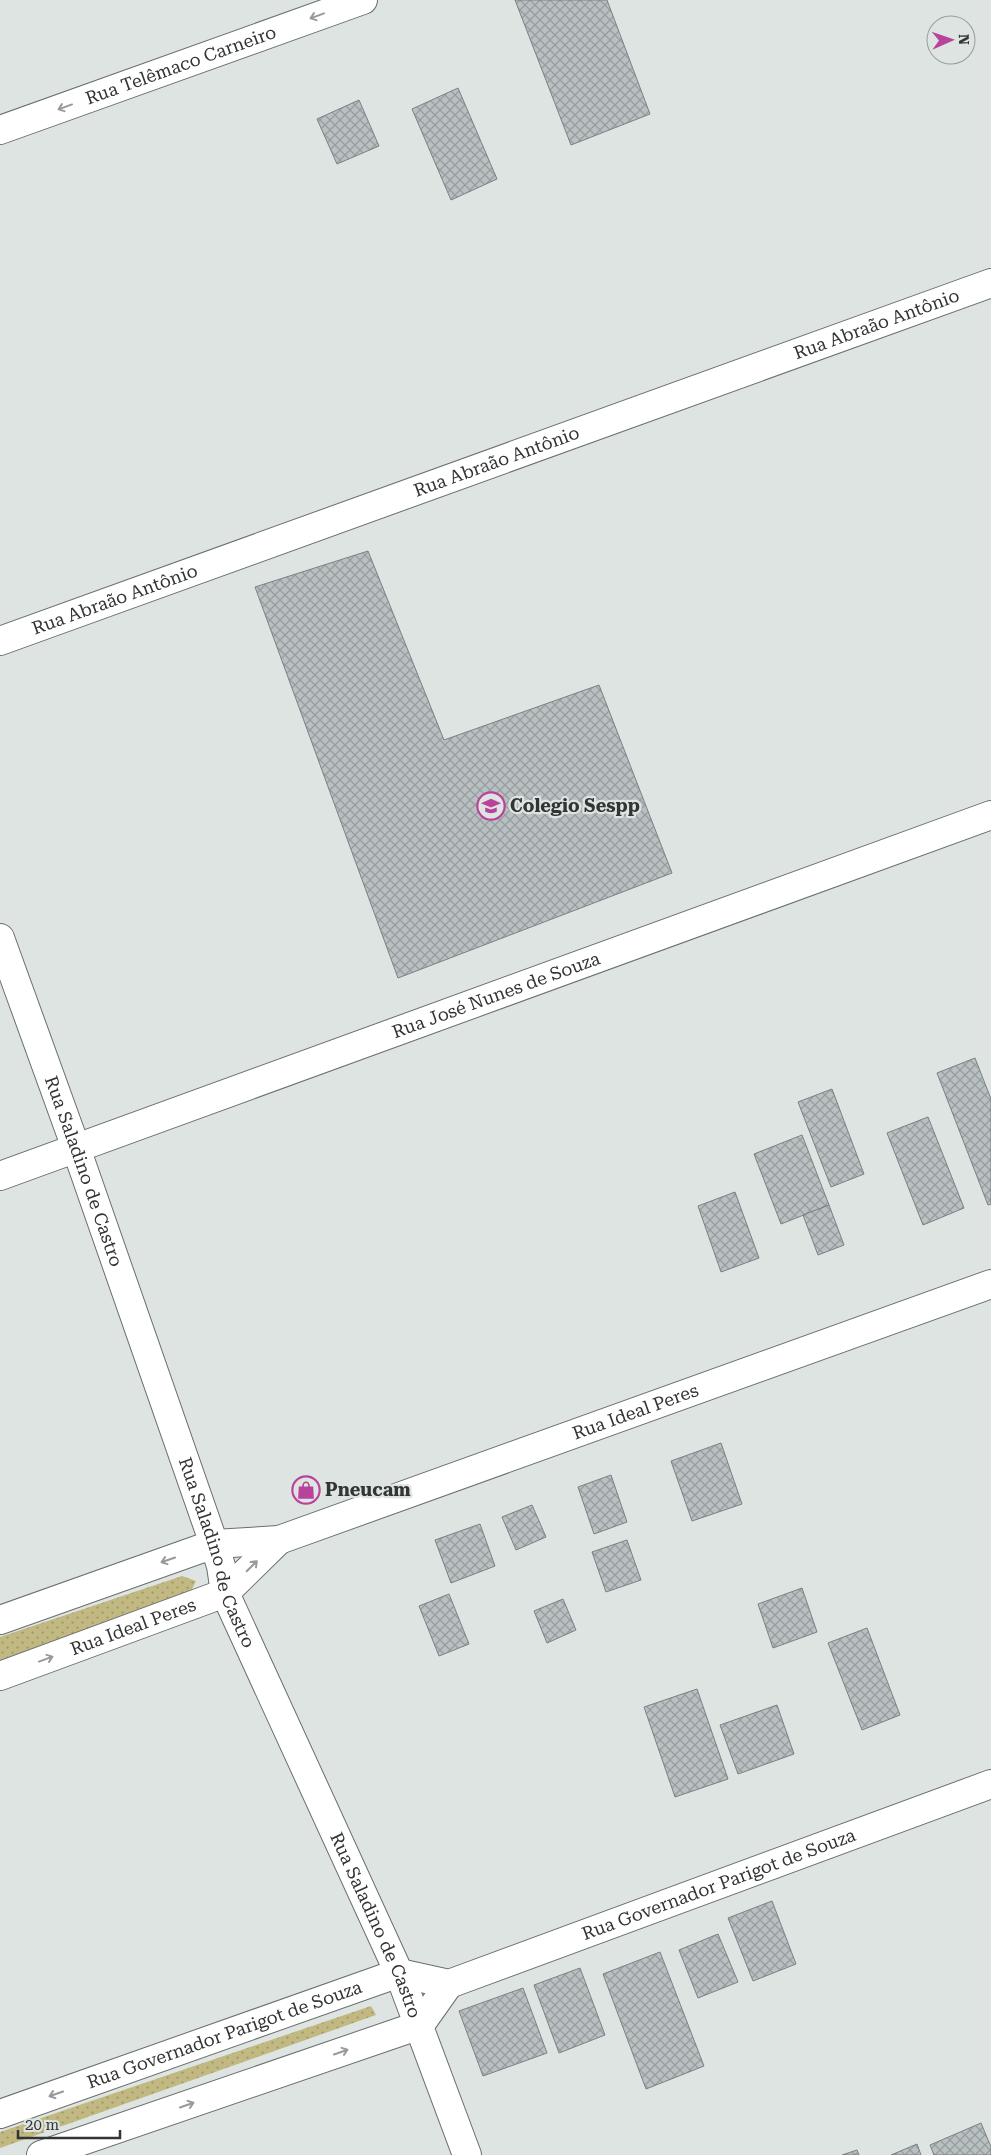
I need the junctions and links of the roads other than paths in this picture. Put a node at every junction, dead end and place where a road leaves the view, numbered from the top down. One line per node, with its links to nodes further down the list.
1 (363, 0): 2 (street, Rua Telêmaco Carneiro, one-way to 2)
2 (0, 130)
3 (991, 283): 4 (street, Rua Abraão Antônio)
4 (0, 641)
5 (991, 815): 7 (street, Rua José Nunes de Souza)
6 (0, 938): 7 (street, Rua Saladino de Castro)
7 (76, 1148): 8 (street, Rua José Nunes de Souza); 11 (street, Rua Saladino de Castro)
8 (0, 1176)
9 (991, 1284): 10 (street, Rua Ideal Peres)
10 (279, 1540): 11 (street, Rua Ideal Peres); 12 (street, Rua Ideal Peres, one-way to 10)
11 (214, 1544): 12 (street, Rua Saladino de Castro); 13 (street, Rua Ideal Peres, one-way to 13)
12 (225, 1593): 14 (street, Rua Ideal Peres, one-way to 12); 16 (street, Rua Saladino de Castro)
13 (0, 1620)
14 (0, 1676)
15 (991, 1784): 17 (street, Rua Governador Parigot de Souza)
16 (399, 1973): 17 (street); 18 (street, Rua Saladino de Castro); 19 (street, Rua Governador Parigot de Souza, one-way to 19)
17 (449, 1984): 18 (street)
18 (420, 2025): 20 (street, one-way to 18); 21 (street, Rua Saladino de Castro)
19 (0, 2114)
20 (42, 2155)
21 (467, 2155)

